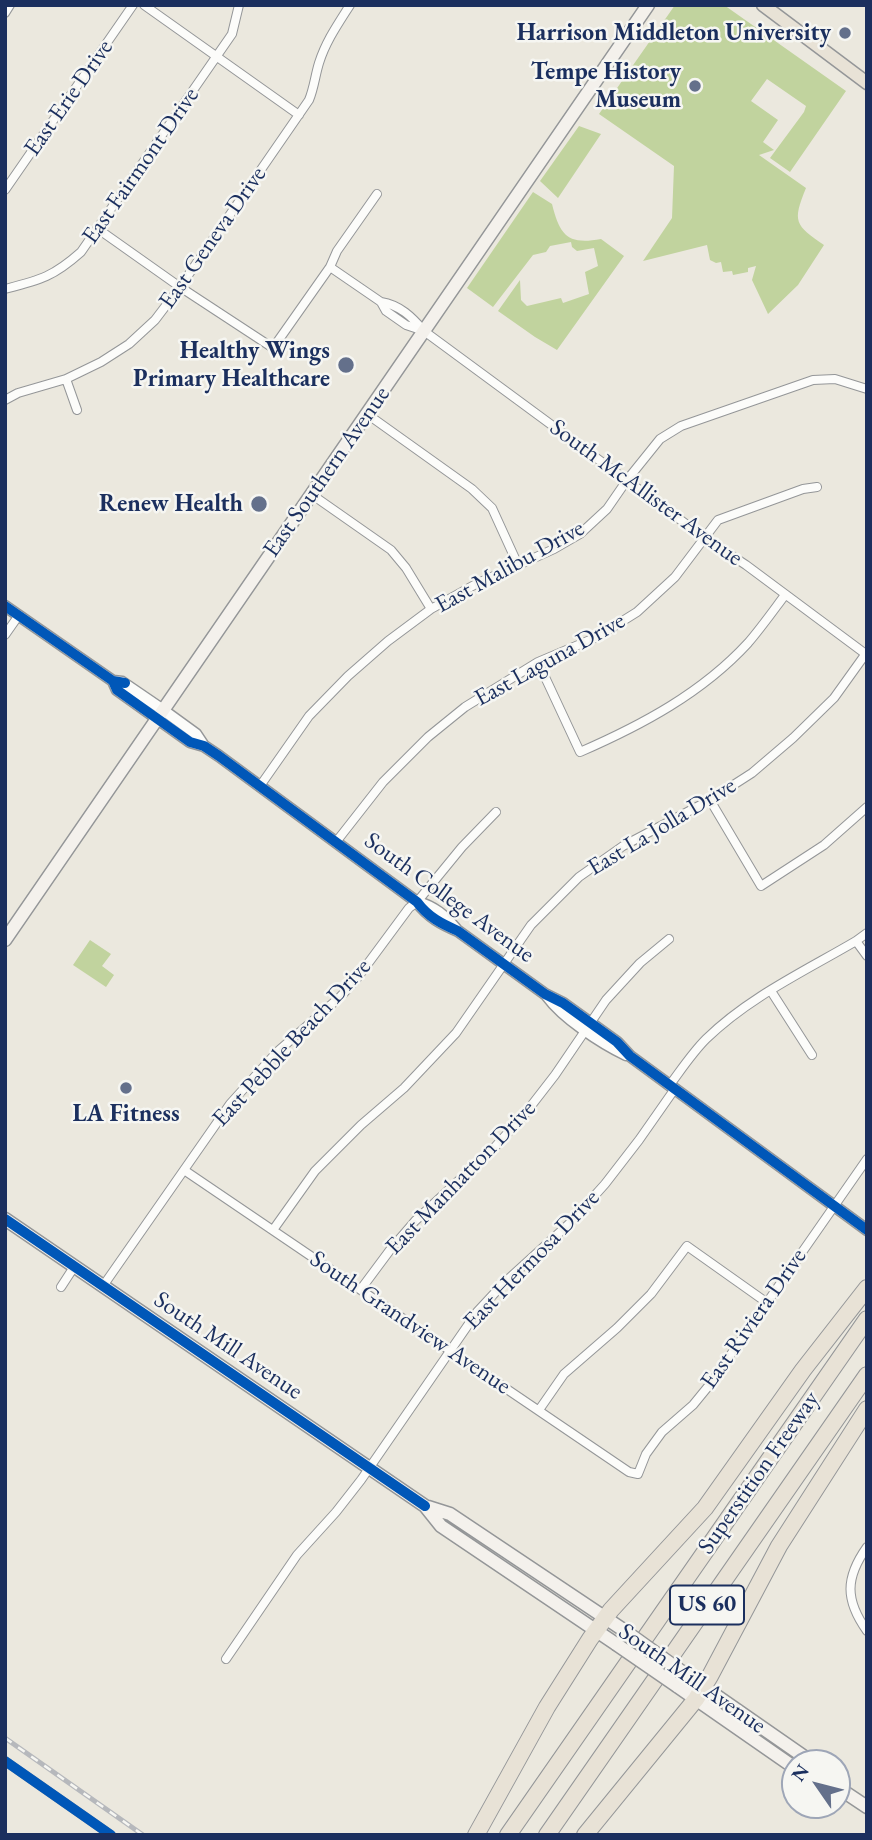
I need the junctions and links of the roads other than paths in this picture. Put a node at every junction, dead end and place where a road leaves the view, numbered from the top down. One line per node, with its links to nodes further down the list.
1 (10, 5): 8 (street)
2 (133, 5): 12 (street, East Erie Drive)
3 (144, 5): 9 (street)
4 (239, 5): 9 (street, East Fairmont Drive)
5 (351, 5): 11 (street, East Geneva Drive)
6 (648, 5): 18 (main road, East Southern Avenue)
7 (763, 5): 10 (main road)
8 (5, 13)
9 (217, 57): 11 (street); 14 (street, East Fairmont Drive)
10 (867, 83)
11 (299, 115): 16 (street, East Geneva Drive)
12 (5, 190)
13 (377, 194): 15 (street)
14 (98, 229): 16 (street); 17 (street, East Fairmont Drive)
15 (330, 267): 16 (street); 18 (street, South McAllister Avenue)
16 (180, 287): 19 (street, East Geneva Drive)
17 (5, 289)
18 (424, 331): 23 (main road, East Southern Avenue); 24 (street, South McAllister Avenue)
19 (66, 379): 21 (street, East Geneva Drive); 22 (street)
20 (867, 389): 24 (street, East Malibu Drive)
21 (5, 400)
22 (77, 410)
23 (367, 414): 26 (main road, East Southern Avenue); 28 (street)
24 (627, 480): 27 (street, South McAllister Avenue); 28 (street, East Malibu Drive)
25 (817, 487): 27 (street, East Laguna Drive)
26 (312, 494): 31 (street); 36 (main road, East Southern Avenue)
27 (705, 538): 29 (street, South McAllister Avenue); 35 (street, East Laguna Drive)
28 (518, 565): 31 (street, East Malibu Drive)
29 (785, 595): 34 (street, South McAllister Avenue); 35 (street)
30 (5, 606): 32 (street, South College Avenue)
31 (431, 610): 37 (street, East Malibu Drive)
32 (19, 615): 33 (street); 36 (street, South College Avenue)
33 (5, 635)
34 (866, 654): 38 (street, East La Jolla Drive)
35 (538, 662): 41 (street, East Laguna Drive)
36 (160, 714): 37 (street, South College Avenue); 45 (main road, East Southern Avenue)
37 (260, 786): 41 (street, South College Avenue)
38 (710, 800): 39 (street); 48 (street, East La Jolla Drive)
39 (867, 807)
40 (496, 812): 42 (street, East Pebble Beach Drive)
41 (336, 842): 42 (street, South College Avenue)
42 (417, 902): 48 (street, South College Avenue); 54 (street, East Pebble Beach Drive)
43 (867, 933): 46 (street, East Hermosa Drive)
44 (669, 939): 50 (street, East Manhatton Drive)
45 (5, 940)
46 (856, 941): 47 (street); 49 (street, East Hermosa Drive)
47 (867, 956)
48 (503, 964): 50 (street, South College Avenue); 57 (street, East La Jolla Drive)
49 (771, 991): 51 (street); 52 (street, East Hermosa Drive)
50 (588, 1026): 52 (street, South College Avenue); 63 (street, East Manhatton Drive)
51 (813, 1055)
52 (672, 1088): 55 (street, South College Avenue); 66 (street, East Hermosa Drive)
53 (867, 1159): 55 (street, East Riviera Drive)
54 (184, 1170): 57 (street, South Grandview Avenue); 60 (street, East Pebble Beach Drive)
55 (834, 1206): 58 (street, South College Avenue); 64 (street, East Riviera Drive)
56 (5, 1219): 59 (main road, South Mill Avenue)
57 (273, 1230): 63 (street, South Grandview Avenue)
58 (867, 1230)
59 (75, 1267): 60 (main road, South Mill Avenue); 61 (street)
60 (103, 1286): 70 (main road, South Mill Avenue)
61 (61, 1287)
62 (867, 1287): 73 (highway)
63 (361, 1289): 66 (street, South Grandview Avenue)
64 (766, 1302): 69 (street); 71 (street, East Riviera Drive)
65 (867, 1319): 84 (highway, Superstition Freeway / US 60)
66 (450, 1350): 69 (street, South Grandview Avenue); 70 (street, East Hermosa Drive)
67 (867, 1375): 85 (highway, Superstition Freeway / US 60)
68 (867, 1409): 76 (highway)
69 (539, 1410): 71 (street, South Grandview Avenue)
70 (369, 1468): 73 (main road, South Mill Avenue); 75 (street, East Hermosa Drive)
71 (638, 1474)
72 (867, 1547): 74 (street)
73 (601, 1624): 76 (main road, South Mill Avenue, bridge); 76 (main road, South Mill Avenue, bridge); 83 (highway)
74 (867, 1631)
75 (226, 1659)
76 (700, 1693): 77 (main road, South Mill Avenue); 78 (main road, South Mill Avenue); 86 (highway)
77 (790, 1749)
78 (781, 1757)
79 (6, 1763): 82 (street)
80 (851, 1796): 81 (main road)
81 (867, 1807)
82 (111, 1835)
83 (475, 1835)
84 (508, 1835)
85 (547, 1835)
86 (585, 1835)

